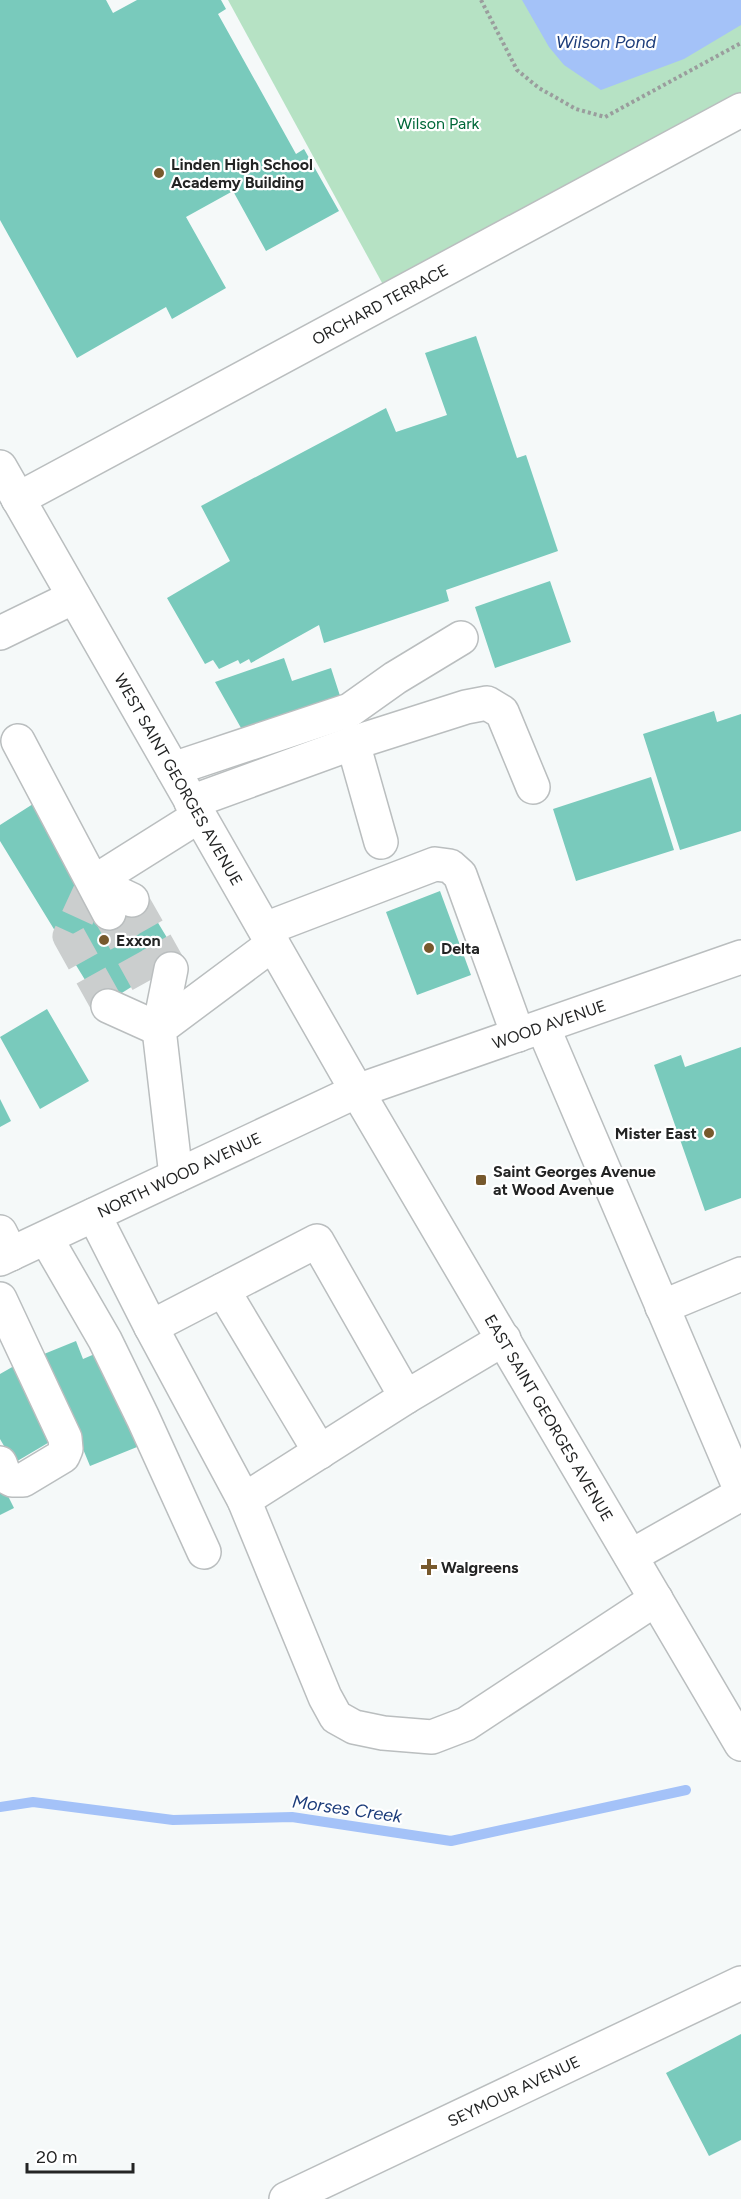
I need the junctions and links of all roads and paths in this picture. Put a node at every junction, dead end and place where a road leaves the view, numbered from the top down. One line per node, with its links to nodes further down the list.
1 (481, 0): 2 (path)
2 (741, 43)
3 (741, 110): 4 (main road, ORCHARD TERRACE)
4 (6, 483): 5 (main road, WEST SAINT GEORGES AVENUE)
5 (74, 597): 6 (main road); 10 (main road, WEST SAINT GEORGES AVENUE)
6 (0, 633)
7 (461, 638): 10 (main road)
8 (18, 741): 12 (main road)
9 (353, 743): 11 (main road); 12 (main road); 13 (main road)
10 (173, 769): 12 (main road, WEST SAINT GEORGES AVENUE)
11 (533, 787)
12 (195, 809): 14 (main road, WEST SAINT GEORGES AVENUE)
13 (381, 842)
14 (269, 936): 18 (main road); 19 (main road); 20 (main road, WEST SAINT GEORGES AVENUE)
15 (741, 957): 19 (main road, WOOD AVENUE)
16 (159, 976): 18 (main road)
17 (108, 1006): 18 (main road)
18 (159, 1029): 21 (main road)
19 (530, 1031): 20 (main road, WOOD AVENUE); 28 (main road)
20 (357, 1091): 21 (main road, NORTH WOOD AVENUE); 30 (main road, EAST SAINT GEORGES AVENUE)
21 (176, 1176): 22 (main road, NORTH WOOD AVENUE)
22 (94, 1215): 23 (main road, NORTH WOOD AVENUE); 29 (main road)
23 (45, 1238): 24 (main road, NORTH WOOD AVENUE); 36 (main road)
24 (4, 1248)
25 (741, 1274): 28 (main road)
26 (223, 1290): 29 (main road); 31 (main road); 32 (main road)
27 (0, 1299): 33 (main road)
28 (663, 1307): 34 (main road)
29 (151, 1327): 35 (main road)
30 (504, 1339): 31 (main road); 37 (main road, EAST SAINT GEORGES AVENUE)
31 (406, 1397): 32 (main road)
32 (320, 1452): 35 (main road)
33 (0, 1463)
34 (741, 1492): 37 (main road)
35 (244, 1500): 38 (main road)
36 (204, 1552)
37 (631, 1556): 38 (main road, EAST SAINT GEORGES AVENUE)
38 (656, 1599): 39 (main road, EAST SAINT GEORGES AVENUE)
39 (741, 1744)
40 (741, 1983): 41 (main road, SEYMOUR AVENUE)
41 (286, 2199)

